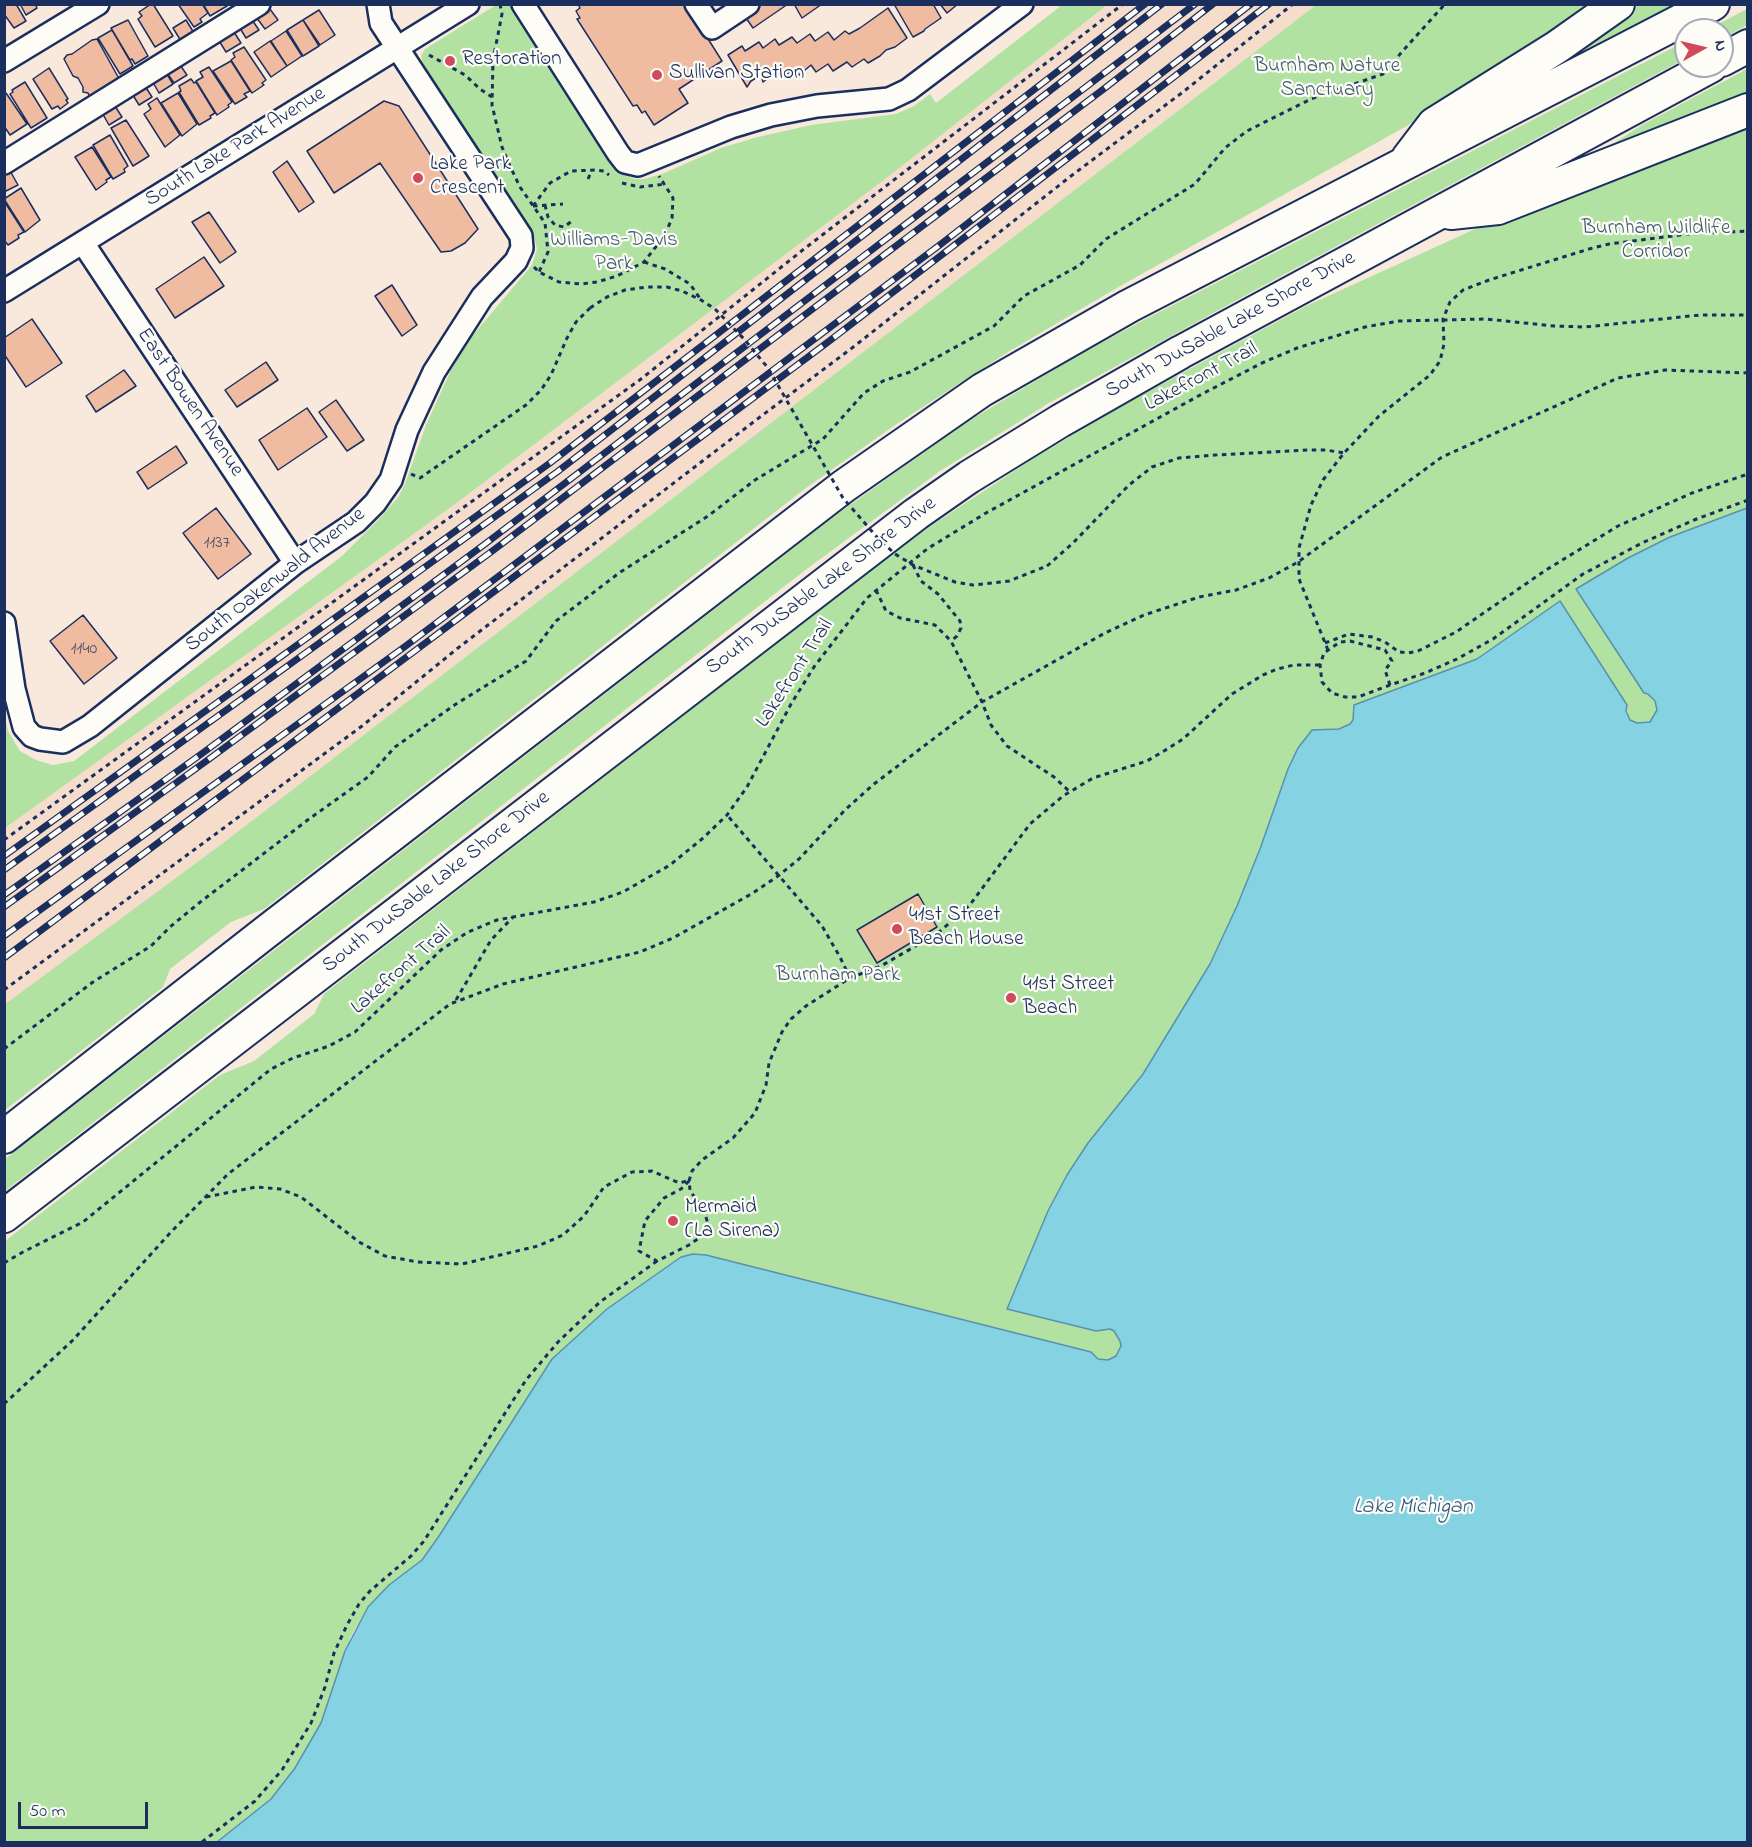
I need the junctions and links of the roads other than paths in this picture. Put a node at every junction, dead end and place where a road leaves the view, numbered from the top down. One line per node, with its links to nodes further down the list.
1 (98, 4): 14 (street)
2 (259, 4): 17 (street)
3 (378, 4): 12 (street)
4 (468, 4): 12 (street, South Lake Park Avenue)
5 (523, 4): 10 (street)
6 (696, 4): 7 (street)
7 (748, 4)
8 (1618, 4): 18 (highway)
9 (1713, 4): 18 (highway)
10 (1016, 6)
11 (1748, 46): 13 (highway)
12 (397, 47): 20 (street, South Lake Park Avenue); 22 (street, South Oakenwald Avenue)
13 (1734, 54)
14 (4, 61)
15 (1689, 78): 19 (highway, South DuSable Lake Shore Drive)
16 (1748, 110): 19 (highway)
17 (4, 163)
18 (1403, 165): 24 (highway)
19 (1435, 215): 25 (highway, South DuSable Lake Shore Drive)
20 (83, 243): 21 (street, South Lake Park Avenue); 22 (street, East Bowen Avenue)
21 (4, 291)
22 (295, 563): 23 (street, South Oakenwald Avenue)
23 (4, 623)
24 (4, 1137)
25 (4, 1216)

